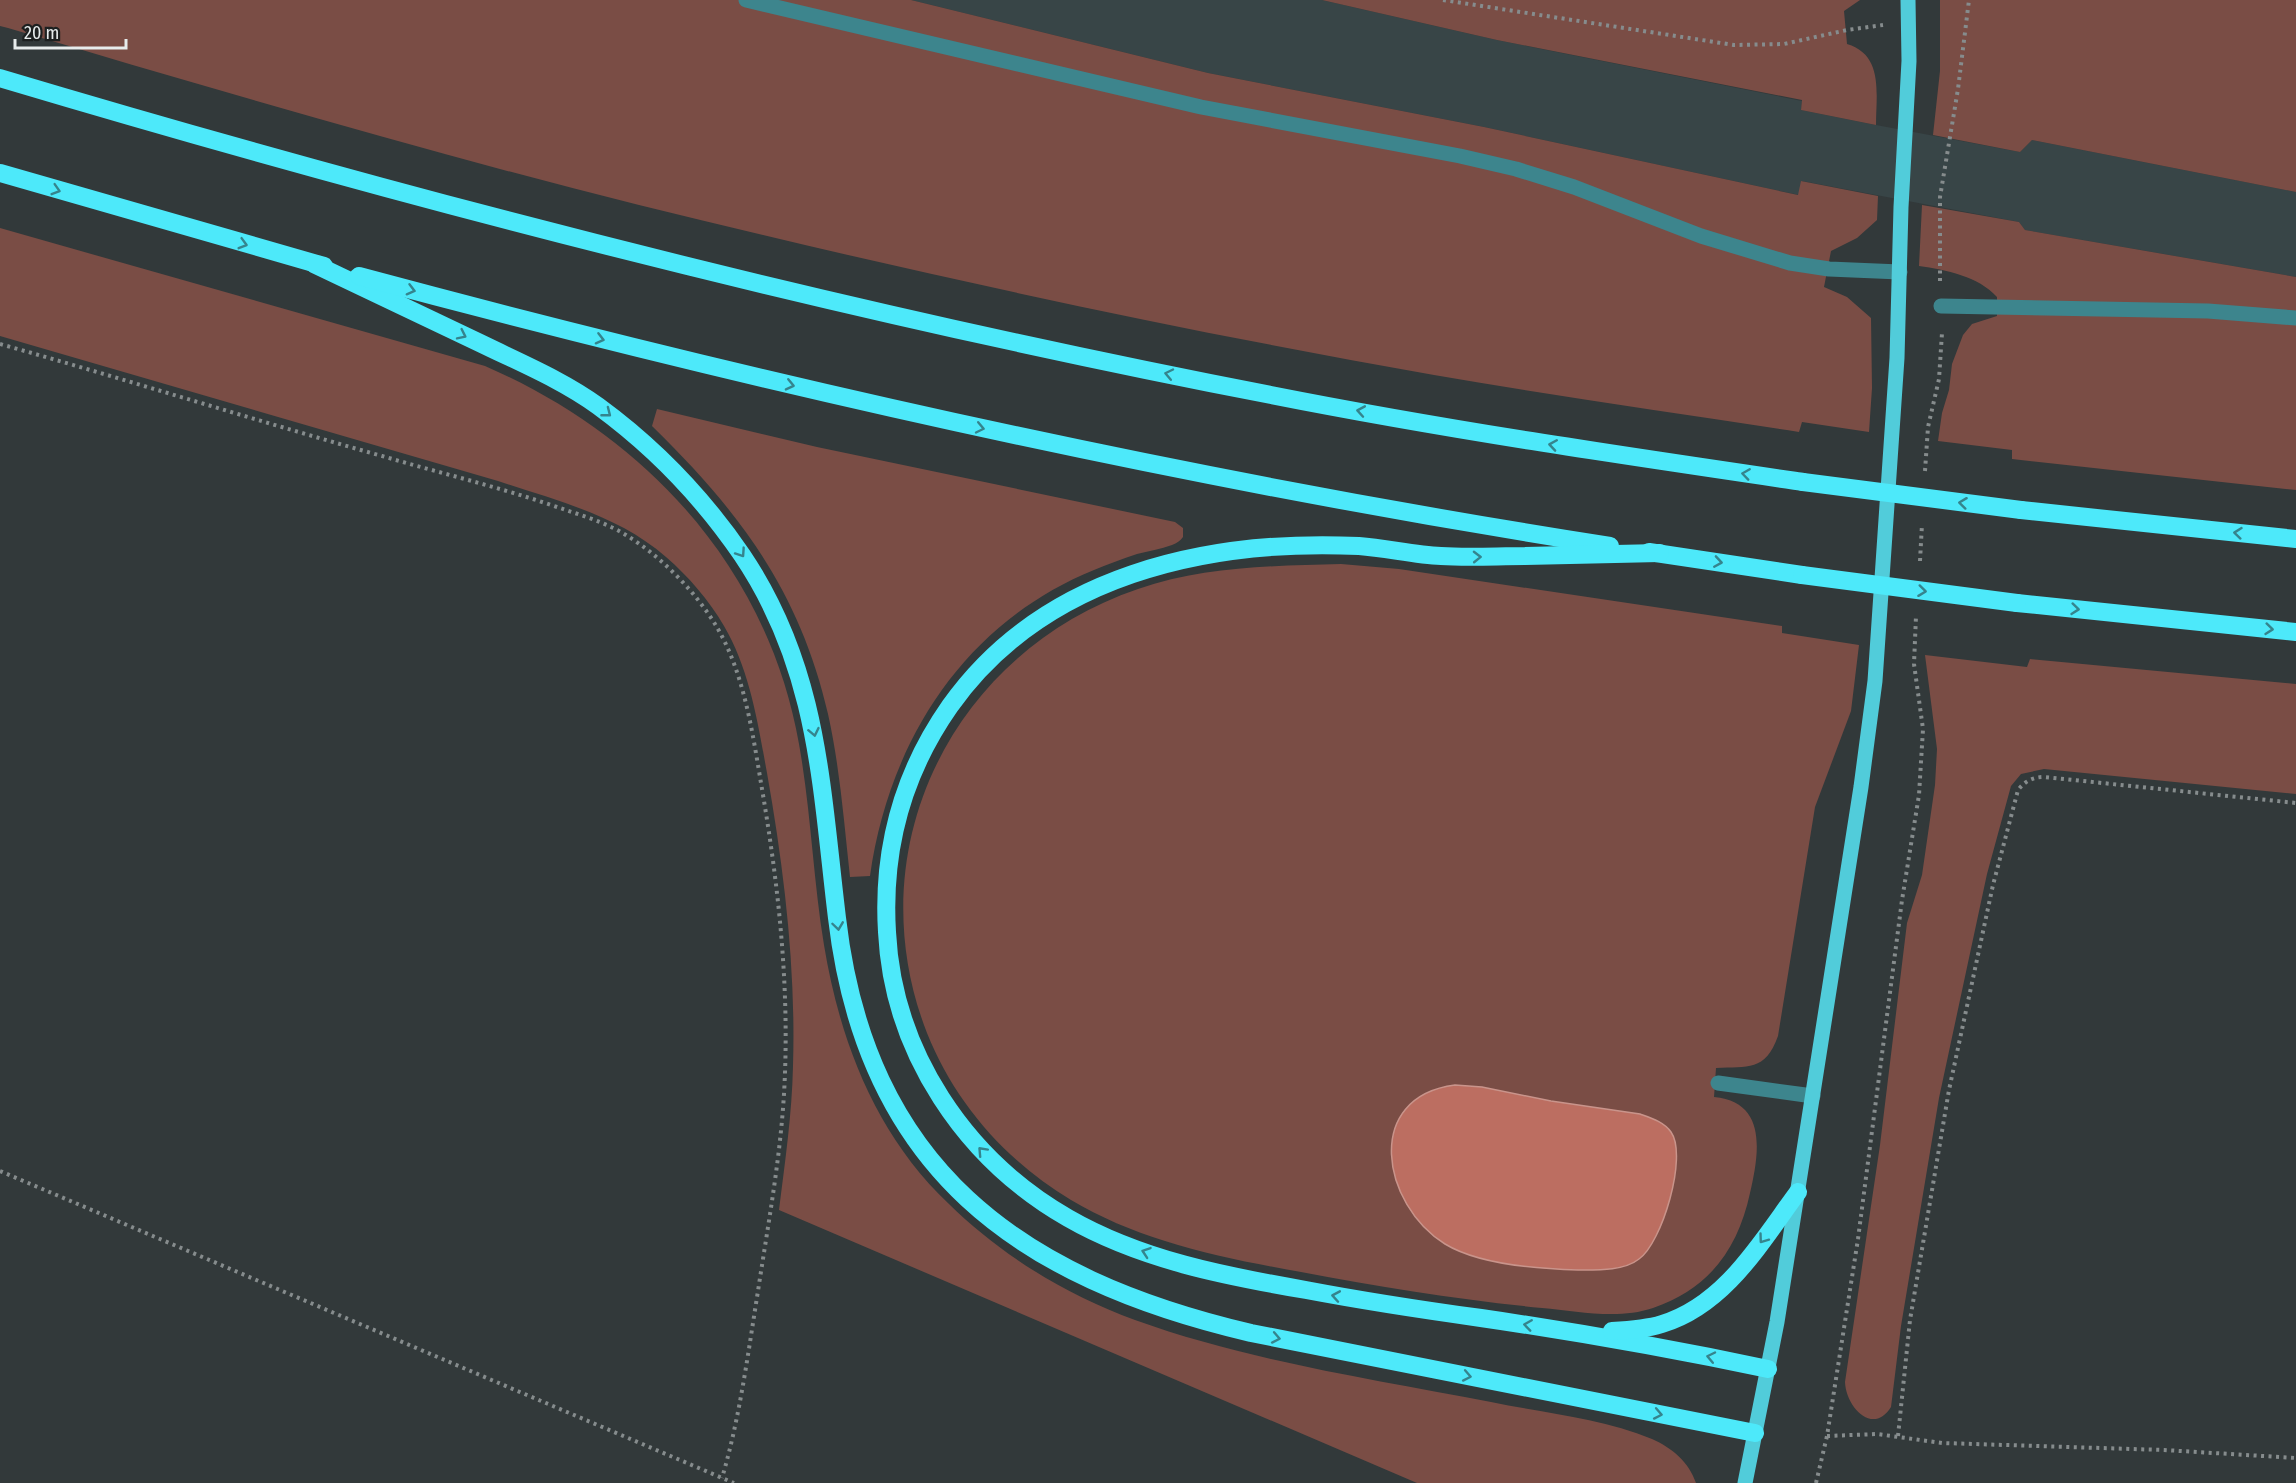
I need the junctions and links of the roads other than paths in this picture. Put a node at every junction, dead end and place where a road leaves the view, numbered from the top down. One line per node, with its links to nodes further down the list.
1 (746, 0): 6 (lane)
2 (1908, 0): 6 (main road)
3 (0, 78): 9 (highway, one-way to 3, bridge)
4 (0, 173): 5 (highway, one-way to 5)
5 (314, 264): 10 (highway, one-way to 10); 17 (highway, one-way to 17)
6 (1900, 272): 13 (main road)
7 (1941, 306): 8 (lane)
8 (2296, 318)
9 (2296, 539)
10 (1660, 553): 11 (highway, one-way to 11, bridge); 15 (highway, one-way to 10)
11 (2296, 632)
12 (1718, 1083): 13 (lane)
13 (1813, 1096): 14 (main road)
14 (1798, 1192): 15 (highway, one-way to 15); 16 (main road)
15 (1586, 1333): 16 (highway, one-way to 15)
16 (1768, 1369): 17 (main road)
17 (1755, 1433): 18 (main road)
18 (1745, 1483)

